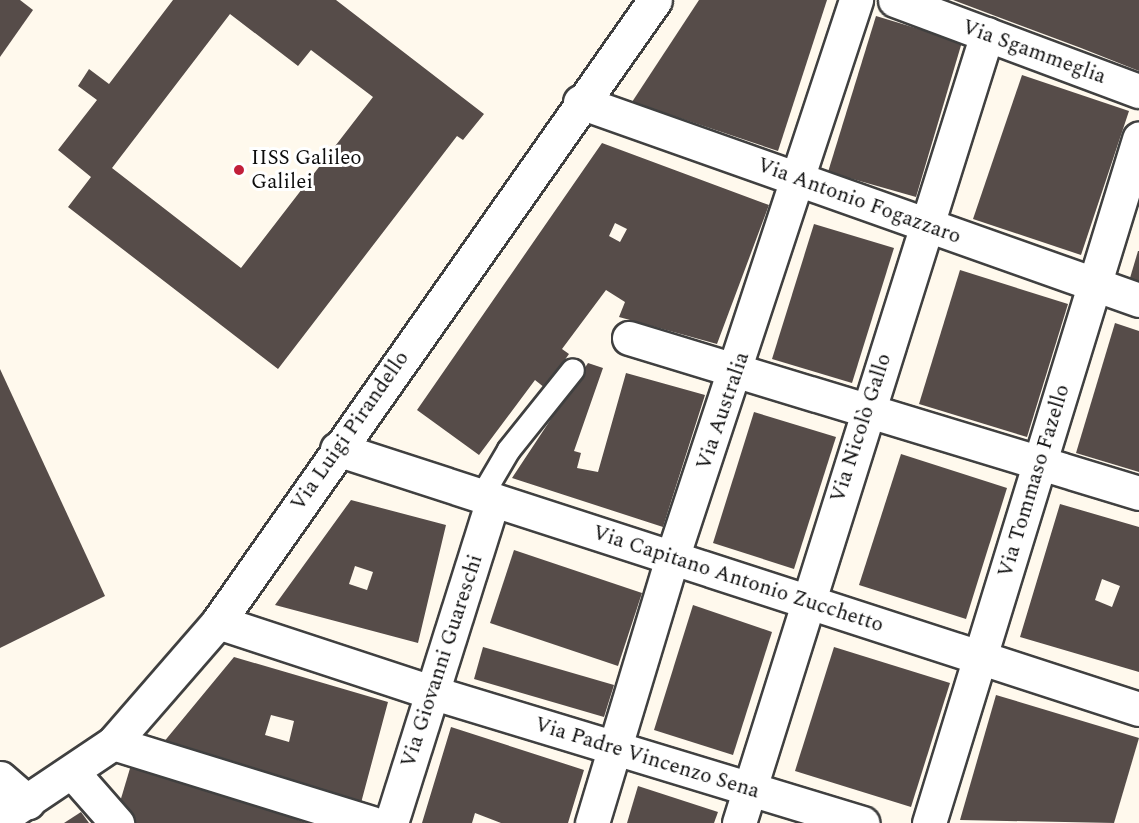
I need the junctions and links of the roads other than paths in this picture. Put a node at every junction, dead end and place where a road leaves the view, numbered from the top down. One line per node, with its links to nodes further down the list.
1 (655, 0): 6 (street, Via Luigi Pirandello)
2 (856, 0): 8 (street, Via Australia)
3 (895, 0): 4 (street, Via Sgammeglia)
4 (987, 34): 5 (street, Via Sgammeglia); 9 (street, Via Nicolò Gallo)
5 (1139, 91)
6 (580, 102): 8 (street, Via Antonio Fogazzaro); 16 (street, Via Luigi Pirandello)
7 (1139, 139): 10 (street, Via Tommaso Fazello)
8 (798, 180): 9 (street, Via Antonio Fogazzaro); 13 (street, Via Australia)
9 (928, 226): 10 (street, Via Antonio Fogazzaro); 15 (street, Via Nicolò Gallo)
10 (1094, 284): 11 (street, Via Antonio Fogazzaro); 17 (street, Via Tommaso Fazello)
11 (1139, 300)
12 (629, 338): 13 (street)
13 (738, 368): 15 (street); 20 (street, Via Australia)
14 (573, 370): 19 (lane)
15 (867, 409): 17 (street); 21 (street, Via Nicolò Gallo)
16 (337, 449): 19 (street, Via Capitano Antonio Zucchetto); 22 (street, Via Luigi Pirandello)
17 (1041, 462): 18 (street); 23 (street, Via Tommaso Fazello)
18 (1139, 493)
19 (488, 498): 20 (street, Via Capitano Antonio Zucchetto); 24 (street, Via Giovanni Guareschi)
20 (672, 558): 21 (street, Via Capitano Antonio Zucchetto); 27 (street, Via Australia)
21 (807, 601): 23 (street, Via Capitano Antonio Zucchetto); 30 (street, Via Nicolò Gallo)
22 (218, 622): 24 (street, Via Padre Vincenzo Sena); 26 (street, Via Luigi Pirandello)
23 (980, 657): 25 (street, Via Capitano Antonio Zucchetto); 39 (street, Via Tommaso Fazello)
24 (431, 692): 27 (street, Via Padre Vincenzo Sena); 35 (street, Via Giovanni Guareschi)
25 (1139, 709)
26 (113, 743): 28 (street, Via Luigi Pirandello); 34 (street)
27 (614, 748): 30 (street, Via Padre Vincenzo Sena); 36 (street, Via Australia)
28 (73, 773): 31 (street, Via Luigi Pirandello); 33 (street)
29 (0, 778): 31 (street)
30 (748, 788): 37 (street, Via Nicolò Gallo); 38 (street, Via Padre Vincenzo Sena)
31 (28, 802): 32 (street, Via Luigi Pirandello)
32 (0, 819)
33 (117, 823)
34 (372, 823)
35 (391, 823)
36 (592, 823)
37 (739, 823)
38 (863, 823)
39 (929, 823)

